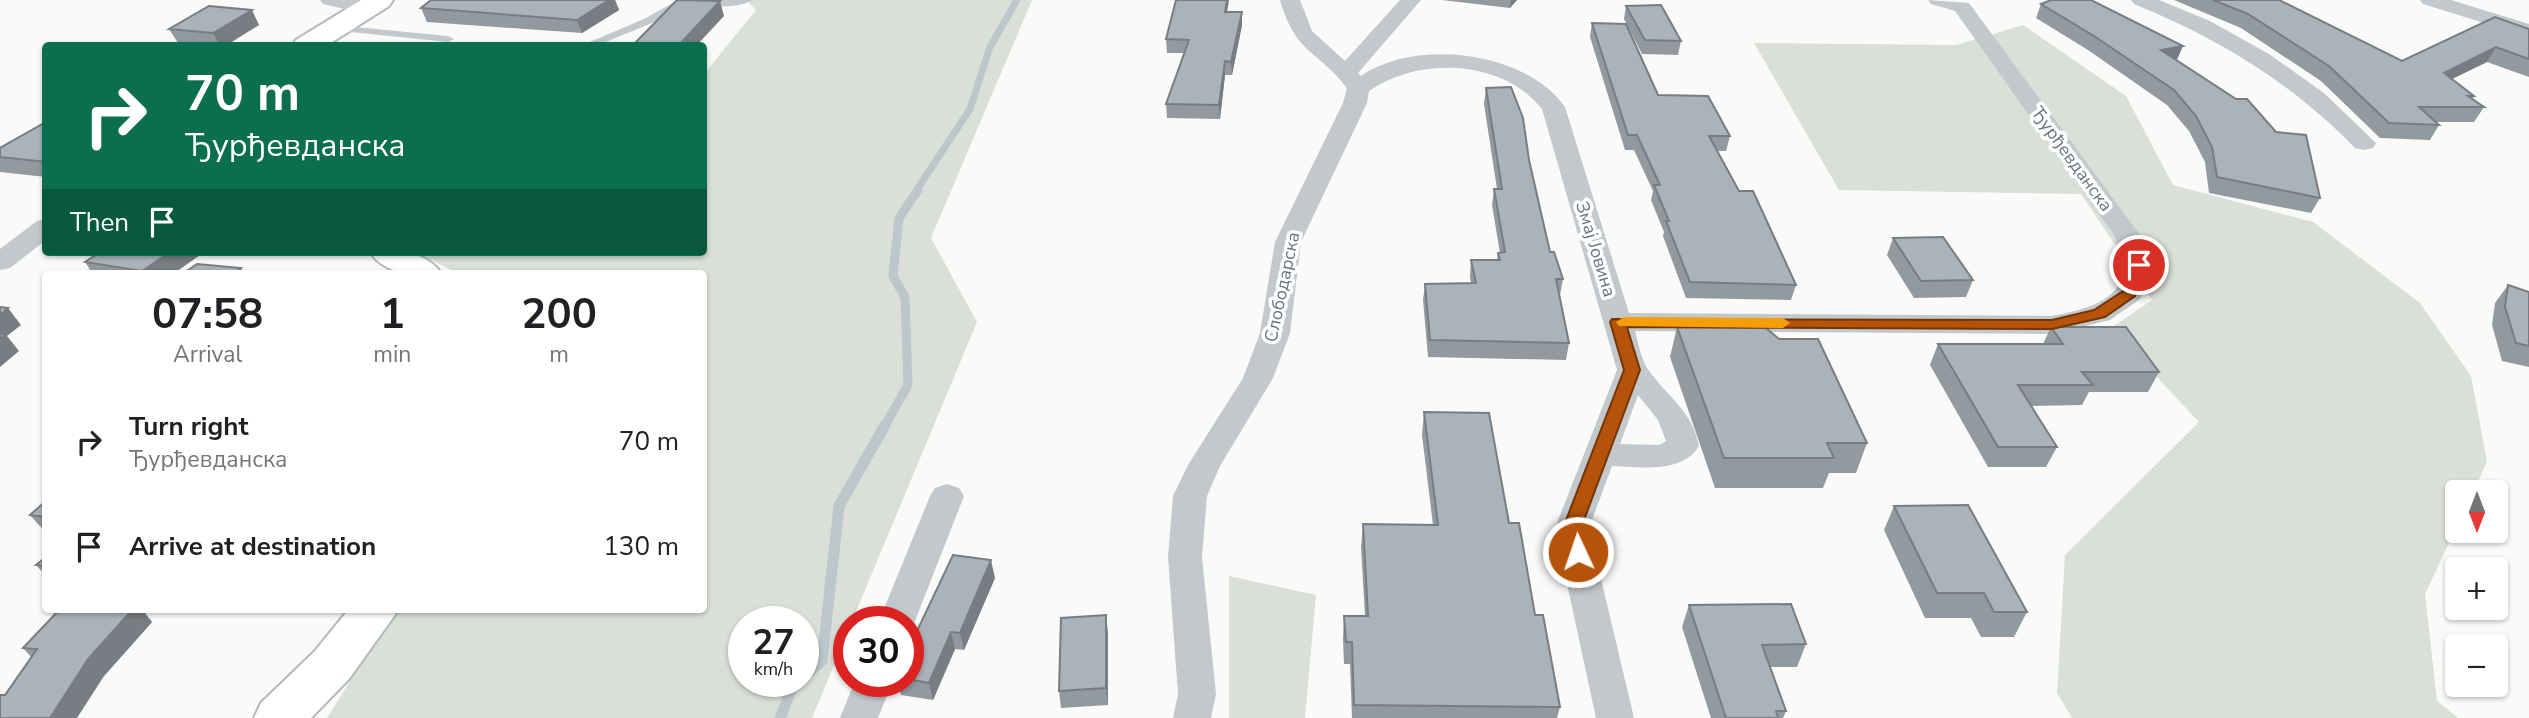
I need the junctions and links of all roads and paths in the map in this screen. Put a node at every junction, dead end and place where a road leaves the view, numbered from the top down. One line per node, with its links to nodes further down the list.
1 (330, 0): 10 (street)
2 (686, 0): 15 (lane)
3 (694, 0): 4 (lane)
4 (747, 0)
5 (1290, 0): 16 (street)
6 (1411, 0): 16 (street)
7 (2141, 0): 17 (street)
8 (2430, 0): 12 (street)
9 (1958, 2): 22 (street, Ђурђевданска)
10 (374, 4): 11 (street)
11 (335, 28): 13 (lane); 14 (street)
12 (2529, 31)
13 (448, 40)
14 (312, 42)
15 (595, 42)
16 (1353, 80): 22 (street, Змај Јовина); 31 (street, Слободарска)
17 (2364, 143)
18 (42, 230): 20 (street)
19 (394, 256): 21 (street)
20 (0, 262)
21 (418, 270)
22 (1618, 322): 23 (street, Змај Јовина)
23 (1632, 370): 24 (street); 24 (street)
24 (1600, 455): 32 (street)
25 (947, 496): 26 (street)
26 (903, 606)
27 (373, 613): 29 (street)
28 (868, 697): 30 (street)
29 (279, 718)
30 (859, 718)
31 (1192, 718)
32 (1615, 718)

